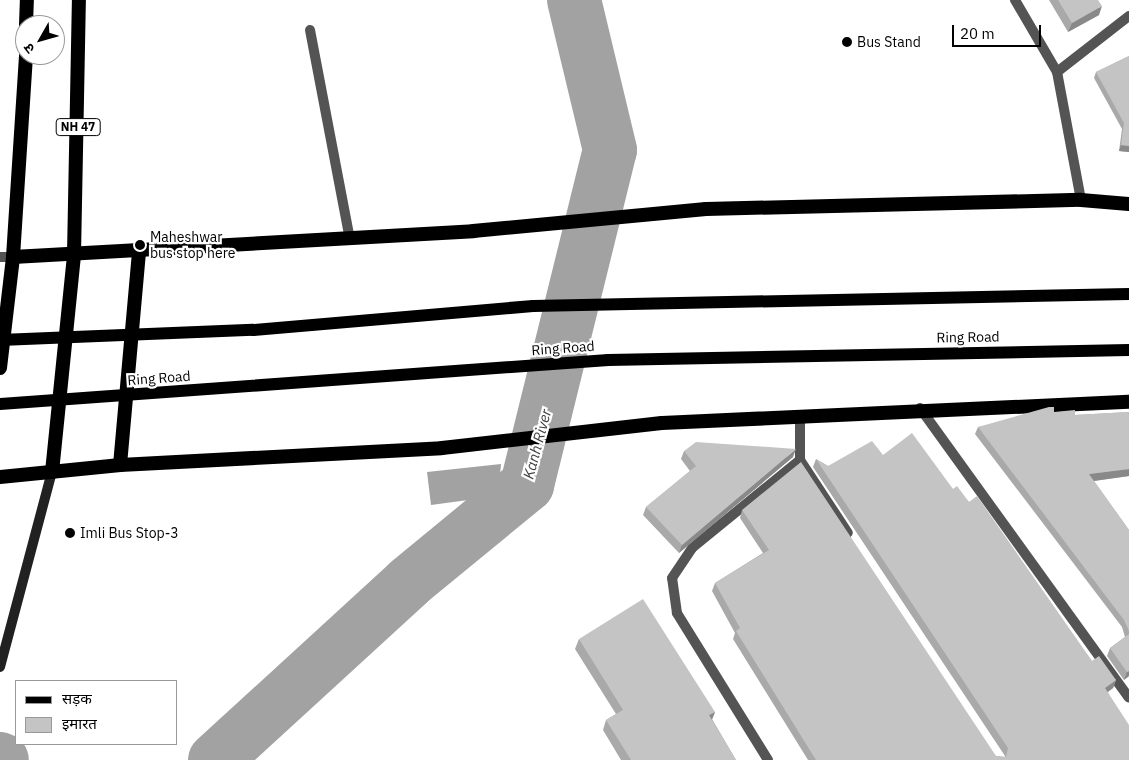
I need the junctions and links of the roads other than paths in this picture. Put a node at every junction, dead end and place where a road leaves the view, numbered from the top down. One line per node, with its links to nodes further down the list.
1 (27, 0): 4 (highway)
2 (79, 0): 13 (highway, NH 47)
3 (1015, 0): 8 (street)
4 (26, 15)
5 (1129, 16): 8 (street)
6 (310, 30): 11 (street)
7 (25, 65): 14 (highway)
8 (1057, 72): 9 (street)
9 (1081, 200): 10 (highway); 11 (highway)
10 (1129, 204)
11 (350, 239): 12 (highway)
12 (139, 252): 13 (highway); 24 (highway)
13 (74, 255): 14 (highway); 25 (highway)
14 (6, 257): 18 (highway)
15 (1129, 294): 16 (main road)
16 (0, 340)
17 (1129, 350): 20 (main road, Ring Road)
18 (0, 368)
19 (1129, 402): 21 (highway)
20 (0, 404)
21 (920, 408): 22 (highway); 29 (street)
22 (800, 416): 23 (street); 24 (highway)
23 (800, 460): 27 (street); 30 (street)
24 (120, 465): 25 (highway)
25 (52, 472): 26 (highway); 28 (main road)
26 (0, 477)
27 (855, 544)
28 (0, 667)
29 (1129, 698)
30 (768, 760)

